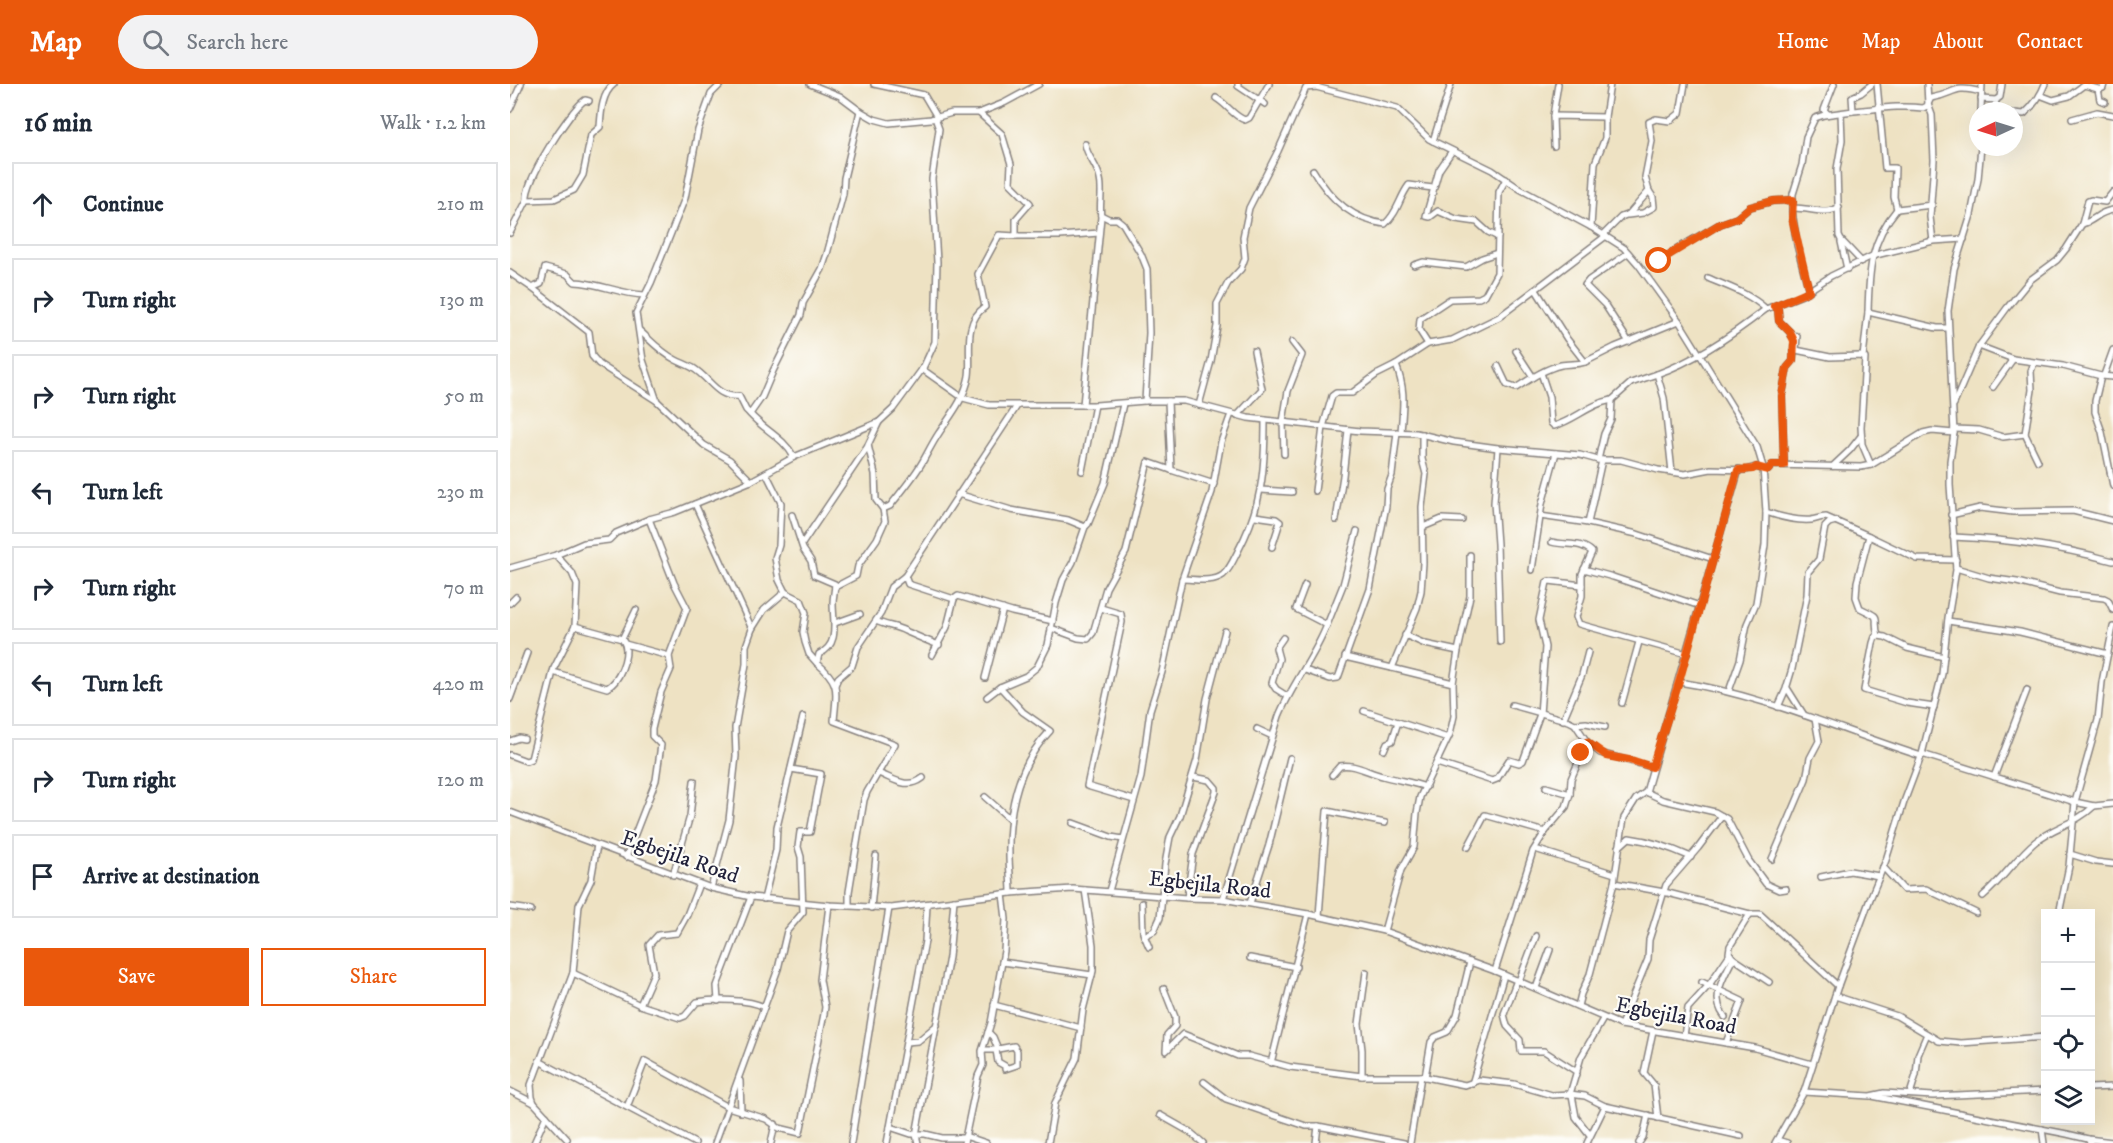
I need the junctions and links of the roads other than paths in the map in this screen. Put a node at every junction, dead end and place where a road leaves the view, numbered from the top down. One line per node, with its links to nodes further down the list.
1 (521, 84): 36 (street)
2 (614, 84): 58 (street)
3 (720, 84): 90 (street)
4 (810, 84): 37 (street)
5 (874, 84): 45 (street)
6 (1039, 84): 39 (street)
7 (1238, 84): 31 (street)
8 (1269, 84): 31 (street)
9 (1451, 84): 48 (street)
10 (1558, 84): 44 (street)
11 (1610, 84): 46 (street)
12 (1685, 84): 56 (street)
13 (1834, 84): 41 (street)
14 (1872, 84): 38 (street)
15 (1877, 84): 35 (street)
16 (1927, 84): 34 (street)
17 (1947, 84): 25 (street)
18 (1982, 84): 27 (street)
19 (2002, 84): 29 (street)
20 (2045, 84): 26 (street)
21 (2104, 84): 24 (street)
22 (1304, 85): 48 (street); 128 (street)
23 (2084, 85): 24 (street); 26 (street)
24 (2098, 90): 33 (street)
25 (1947, 92): 27 (street); 34 (street)
26 (2040, 95): 42 (street)
27 (1981, 96): 29 (street); 32 (street)
28 (1216, 98): 31 (street)
29 (1996, 100)
30 (589, 101): 58 (street)
31 (1262, 102)
32 (1981, 102)
33 (2105, 102)
34 (1928, 104): 35 (street); 61 (street)
35 (1880, 107): 38 (street); 65 (street)
36 (510, 109)
37 (860, 111): 45 (street); 130 (street)
38 (1853, 111): 40 (street)
39 (980, 113): 45 (street); 73 (street)
40 (1841, 113): 41 (street); 62 (street)
41 (1828, 114): 59 (street)
42 (2023, 114)
43 (2113, 115): 47 (street)
44 (1553, 116): 46 (street); 50 (street)
45 (936, 117): 112 (street)
46 (1605, 117): 69 (street)
47 (2072, 119)
48 (1433, 141): 51 (street)
49 (1085, 144): 66 (street)
50 (1554, 146)
51 (1452, 151): 54 (street); 55 (street)
52 (1980, 156): 75 (street)
53 (1313, 170): 55 (street)
54 (1506, 179): 69 (street); 74 (street)
55 (1433, 188): 74 (street)
56 (1649, 191): 67 (street); 67 (street)
57 (2113, 192): 60 (street)
58 (527, 200): 70 (street)
59 (1793, 200): 63 (street); 83 (street)
60 (2104, 202): 64 (street); 68 (street)
61 (1932, 205): 65 (street); 77 (street)
62 (1839, 207): 63 (street); 76 (street)
63 (1792, 208): 89 (street)
64 (2113, 208): 68 (street)
65 (1897, 209): 80 (street)
66 (1101, 215): 71 (street); 122 (street)
67 (1627, 215): 72 (street)
68 (2082, 224): 101 (street)
69 (1591, 227): 72 (street)
70 (510, 233)
71 (1099, 233): 73 (street); 126 (street)
72 (1605, 235): 79 (street); 88 (street)
73 (1016, 236): 119 (street)
74 (1498, 237): 78 (street)
75 (1964, 239): 77 (street); 95 (street)
76 (1841, 241): 81 (street); 84 (street)
77 (1933, 241): 80 (street)
78 (1497, 253): 82 (street); 100 (street)
79 (1628, 253): 94 (street); 99 (street)
80 (1872, 256): 81 (street); 93 (street)
81 (1861, 261): 84 (street)
82 (1414, 265)
83 (1655, 267)
84 (1847, 268): 89 (street)
85 (510, 273): 87 (street)
86 (1708, 278): 92 (street)
87 (531, 288): 90 (street); 121 (street)
88 (1536, 290): 100 (street); 108 (street)
89 (1809, 291): 91 (street)
90 (644, 296): 96 (street)
91 (1774, 306): 92 (street); 97 (street)
92 (1766, 309): 105 (street)
93 (1868, 312): 95 (street); 106 (street)
94 (1679, 321): 99 (street); 105 (street)
95 (1948, 328): 129 (street)
96 (640, 331): 121 (street); 130 (street)
97 (1793, 337): 106 (street); 149 (street)
98 (1292, 342): 134 (street)
99 (1629, 342): 108 (street)
100 (1428, 344): 110 (street)
101 (1979, 346): 107 (street); 129 (street)
102 (2113, 350): 115 (street)
103 (1254, 351): 131 (street)
104 (1516, 351): 116 (street)
105 (1700, 355): 114 (street); 151 (street)
106 (1863, 357): 140 (street)
107 (2013, 359): 109 (street); 118 (street)
108 (1585, 362): 113 (street)
109 (2034, 363): 115 (street); 141 (street)
110 (1396, 365): 135 (street); 138 (street)
111 (1498, 366): 116 (street)
112 (922, 369): 119 (street); 133 (street)
113 (1541, 373): 116 (street); 120 (street)
114 (1657, 374): 120 (street); 156 (street)
115 (2103, 376): 117 (street); 159 (street)
116 (1533, 377)
117 (2113, 377)
118 (1993, 387)
119 (963, 398): 125 (street); 166 (street)
120 (1611, 400): 147 (street)
121 (657, 401): 158 (street)
122 (1145, 401): 123 (street); 124 (street)
123 (1168, 401): 128 (street); 154 (street)
124 (1123, 404): 127 (street); 178 (street)
125 (1017, 405): 126 (street); 164 (street)
126 (1083, 405): 127 (street)
127 (1095, 405): 155 (street)
128 (1199, 405): 131 (street)
129 (1954, 406): 137 (street)
130 (750, 414): 146 (street)
131 (1234, 415): 132 (street); 160 (street)
132 (1265, 420): 134 (street); 161 (street)
133 (879, 422): 142 (street); 146 (street)
134 (1283, 422): 135 (street); 145 (street)
135 (1323, 427): 136 (street); 162 (street)
136 (1348, 430): 138 (street); 173 (street)
137 (1954, 431): 141 (street); 150 (street); 169 (street)
138 (1399, 432): 139 (street); 235 (street)
139 (1422, 434): 143 (street); 179 (street)
140 (1862, 434): 150 (street); 152 (street)
141 (2025, 434): 148 (street)
142 (868, 446): 166 (street); 184 (street)
143 (1498, 448): 144 (street); 225 (street)
144 (1556, 453): 147 (street); 171 (street)
145 (1284, 454)
146 (794, 457): 157 (street)
147 (1600, 460): 156 (street); 177 (street)
148 (2038, 461)
149 (1784, 465): 151 (street); 152 (street)
150 (1871, 465): 152 (street)
151 (1763, 467): 153 (street); 167 (street)
152 (1832, 467)
153 (1738, 469): 156 (street); 188 (street)
154 (1172, 470): 160 (street); 206 (street)
155 (1082, 471)
156 (1672, 472)
157 (766, 473): 158 (street); 200 (street)
158 (751, 482): 165 (street)
159 (2112, 483)
160 (1214, 484): 196 (street)
161 (1261, 490): 163 (street); 170 (street)
162 (1315, 491)
163 (1292, 492)
164 (958, 494): 178 (street); 195 (street)
165 (695, 504): 172 (street); 218 (street)
166 (883, 509): 199 (street)
167 (1766, 512): 175 (street); 248 (street)
168 (792, 515): 184 (street)
169 (1951, 515): 176 (street); 182 (street)
170 (1255, 516): 185 (street); 196 (street)
171 (1540, 516): 177 (street); 194 (street)
172 (650, 519): 186 (street); 234 (street)
173 (1336, 520)
174 (1462, 520): 179 (street)
175 (1837, 521): 181 (street); 246 (street)
176 (2113, 521)
177 (1588, 523): 188 (street)
178 (1085, 527): 212 (street)
179 (1423, 527): 221 (street)
180 (1357, 531): 215 (street)
181 (1869, 536): 189 (street); 222 (street)
182 (1953, 537): 189 (street); 190 (street)
183 (1552, 542): 193 (street)
184 (802, 544): 199 (street)
185 (1272, 547)
186 (556, 555): 191 (street); 216 (street)
187 (1470, 555): 228 (street)
188 (1713, 559): 205 (street)
189 (1956, 560): 192 (street)
190 (2113, 561)
191 (510, 568)
192 (1956, 568): 203 (street); 213 (street)
193 (1584, 569): 198 (street); 205 (street)
194 (1532, 570)
195 (905, 576): 202 (street); 211 (street)
196 (1182, 579): 289 (street)
197 (1305, 585): 215 (street)
198 (1582, 585): 226 (street); 257 (street)
199 (835, 587): 214 (street)
200 (785, 592): 218 (street); 237 (street)
201 (516, 597): 204 (street)
202 (954, 599): 207 (street); 227 (street)
203 (2111, 601): 209 (street)
204 (510, 603)
205 (1700, 606): 231 (street)
206 (1101, 608): 219 (street); 289 (street)
207 (1003, 609): 212 (street); 241 (street)
208 (636, 610): 224 (street)
209 (2113, 610)
210 (860, 614): 214 (street)
211 (876, 621): 227 (street); 244 (street)
212 (1053, 621): 219 (street)
213 (1947, 621): 232 (street); 236 (street)
214 (835, 623): 237 (street)
215 (1326, 625): 239 (street)
216 (575, 626): 224 (street); 240 (street)
217 (2113, 627): 232 (street)
218 (752, 628): 318 (street)
219 (1052, 628): 245 (street)
220 (1225, 631): 280 (street)
221 (1405, 635): 228 (street); 238 (street)
222 (1878, 636): 236 (street); 255 (street)
223 (1283, 639): 249 (street)
224 (623, 641): 234 (street); 240 (street)
225 (1500, 642)
226 (1639, 642): 231 (street); 252 (street)
227 (939, 645): 233 (street)
228 (1458, 651): 243 (street)
229 (1588, 652): 261 (street)
230 (527, 653): 251 (street)
231 (1687, 654): 242 (street)
232 (2108, 654): 290 (street)
233 (932, 655)
234 (669, 656): 307 (street)
235 (1345, 657): 238 (street); 239 (street)
236 (1944, 657): 255 (street)
237 (817, 663): 244 (street)
238 (1392, 668): 243 (street)
239 (1305, 670): 249 (street)
240 (553, 672): 272 (street)
241 (985, 678)
242 (1679, 682): 248 (street); 276 (street)
243 (1454, 683): 267 (street)
244 (835, 685): 278 (street)
245 (1000, 687): 250 (street); 295 (street)
246 (1787, 688): 254 (street); 258 (street)
247 (2027, 690): 281 (street)
248 (1730, 691): 254 (street)
249 (1287, 696): 266 (street)
250 (987, 698)
251 (510, 699)
252 (1622, 703)
253 (1512, 705): 257 (street)
254 (1778, 707): 258 (street)
255 (1934, 707): 273 (street)
256 (1364, 711): 262 (street)
257 (1540, 714): 261 (street); 275 (street)
258 (1804, 715): 260 (street)
259 (803, 717): 277 (street)
260 (1815, 719): 273 (street); 309 (street)
261 (1563, 720): 263 (street)
262 (1398, 722): 267 (street); 271 (street)
263 (1575, 724): 264 (street); 270 (street)
264 (1605, 727)
265 (1257, 729): 266 (street)
266 (1272, 736): 330 (street)
267 (1449, 738): 275 (street)
268 (524, 739): 269 (street)
269 (510, 741)
270 (1587, 742): 276 (street); 287 (street)
271 (1384, 750)
272 (510, 755)
273 (1921, 755): 281 (street); 311 (street)
274 (1290, 759): 334 (street)
275 (1437, 763): 284 (street)
276 (1652, 767): 286 (street)
277 (791, 769): 329 (street); 332 (street)
278 (878, 773): 282 (street); 337 (street)
279 (1332, 775): 284 (street)
280 (1193, 777): 325 (street); 328 (street)
281 (1994, 777): 290 (street)
282 (922, 778)
283 (694, 782): 312 (street)
284 (1426, 787): 347 (street)
285 (1546, 787): 287 (street)
286 (1646, 792): 294 (street); 303 (street)
287 (1570, 794): 299 (street)
288 (985, 797): 295 (street)
289 (1134, 800): 300 (street)
290 (2075, 802): 292 (street); 296 (street)
291 (2113, 804): 292 (street)
292 (2094, 806): 296 (street)
293 (510, 812): 301 (street, Egbejila Road)
294 (1722, 816): 308 (street); 319 (street)
295 (1010, 819): 323 (street)
296 (2073, 822): 305 (street); 326 (street)
297 (1074, 823): 300 (street)
298 (1385, 823): 346 (street)
299 (1545, 832): 302 (street); 304 (street)
300 (1123, 839): 321 (street)
301 (597, 845): 307 (street, Egbejila Road); 359 (street)
302 (1468, 846)
303 (1619, 847): 308 (street); 313 (street)
304 (1535, 849): 313 (street); 357 (street)
305 (2070, 854): 310 (street); 341 (street)
306 (876, 856): 339 (street)
307 (626, 857): 312 (street, Egbejila Road)
308 (1691, 857): 322 (street)
309 (1772, 859)
310 (2113, 864)
311 (1883, 867): 314 (street); 343 (street)
312 (673, 874): 317 (street, Egbejila Road)
313 (1615, 874): 316 (street)
314 (1879, 876): 315 (street); 366 (street)
315 (1821, 877)
316 (1614, 883): 322 (street); 374 (street)
317 (699, 884): 318 (street, Egbejila Road); 372 (street)
318 (711, 888): 327 (street, Egbejila Road)
319 (1786, 889)
320 (1084, 890): 321 (street, Egbejila Road); 323 (street, Egbejila Road); 360 (street)
321 (1109, 891): 325 (street, Egbejila Road)
322 (1664, 892): 345 (street); 379 (street)
323 (1011, 893): 324 (street, Egbejila Road)
324 (1003, 894): 331 (street, Egbejila Road); 354 (street)
325 (1161, 896): 328 (street, Egbejila Road); 348 (street)
326 (1983, 896)
327 (751, 897): 329 (street, Egbejila Road); 371 (street)
328 (1187, 898): 330 (street, Egbejila Road)
329 (764, 899): 332 (street, Egbejila Road)
330 (1223, 899): 334 (street, Egbejila Road)
331 (954, 900): 335 (street, Egbejila Road); 378 (street)
332 (802, 902): 336 (street, Egbejila Road); 375 (street)
333 (1142, 903): 348 (street)
334 (1250, 903): 344 (street, Egbejila Road)
335 (927, 904): 340 (street, Egbejila Road); 386 (street)
336 (830, 905): 337 (street, Egbejila Road); 415 (street)
337 (849, 906): 339 (street, Egbejila Road)
338 (510, 907): 342 (street)
339 (871, 908): 340 (street, Egbejila Road)
340 (889, 908): 432 (street)
341 (2060, 909)
342 (531, 910)
343 (1976, 913)
344 (1308, 914): 346 (street, Egbejila Road); 356 (street)
345 (1750, 914): 352 (street); 366 (street)
346 (1319, 916): 347 (street, Egbejila Road)
347 (1384, 931): 355 (street, Egbejila Road)
348 (1144, 936): 350 (street)
349 (1536, 936): 362 (street)
350 (1149, 947)
351 (1550, 950): 367 (street)
352 (1732, 956): 364 (street); 365 (street); 369 (street)
353 (1250, 958): 356 (street)
354 (1002, 962): 360 (street); 373 (street)
355 (1470, 962): 357 (street, Egbejila Road); 395 (street)
356 (1296, 967): 390 (street)
357 (1495, 971): 361 (street, Egbejila Road)
358 (1366, 972): 393 (street)
359 (573, 973): 372 (street); 389 (street)
360 (1092, 975): 380 (street)
361 (1504, 975): 362 (street, Egbejila Road); 397 (street)
362 (1518, 980): 367 (street, Egbejila Road); 392 (street)
363 (1702, 982): 365 (street)
364 (1769, 982)
365 (1709, 986): 369 (street); 384 (street)
366 (1838, 986): 370 (street)
367 (1536, 988): 374 (street, Egbejila Road)
368 (1164, 989): 390 (street)
369 (1718, 990): 376 (street); 387 (street)
370 (1835, 996): 383 (street); 391 (street)
371 (718, 1001): 372 (street); 375 (street)
372 (640, 1005)
373 (994, 1005): 380 (street); 382 (street)
374 (1578, 1006): 377 (street, Egbejila Road)
375 (764, 1007): 394 (street)
376 (1725, 1017)
377 (1603, 1019): 379 (street, Egbejila Road); 392 (street)
378 (937, 1025): 386 (street); 419 (street)
379 (1621, 1025): 381 (street, Egbejila Road)
380 (1081, 1028): 436 (street)
381 (1653, 1030): 384 (street, Egbejila Road); 414 (street)
382 (988, 1032): 388 (street); 388 (street)
383 (1927, 1034): 385 (street); 403 (street)
384 (1684, 1036): 387 (street, Egbejila Road)
385 (2041, 1037)
386 (906, 1042): 417 (street)
387 (1726, 1042): 391 (street, Egbejila Road)
388 (983, 1050): 424 (street)
389 (539, 1061): 406 (street); 408 (street)
390 (1271, 1063): 393 (street)
391 (1812, 1064): 402 (street)
392 (1577, 1072): 404 (street)
393 (1362, 1076): 395 (street)
394 (739, 1077): 409 (street); 410 (street)
395 (1423, 1077): 397 (street); 441 (street)
396 (1204, 1082): 416 (street)
397 (1472, 1084): 404 (street)
398 (2113, 1087): 399 (street)
399 (2095, 1088)
400 (510, 1091): 406 (street)
401 (2041, 1091): 403 (street)
402 (1804, 1092): 405 (street); 426 (street)
403 (1910, 1094): 405 (street)
404 (1571, 1095): 407 (street); 421 (street)
405 (1870, 1096): 418 (street)
406 (534, 1103): 412 (street)
407 (1605, 1106): 411 (street); 421 (street)
408 (627, 1107): 409 (street); 429 (street)
409 (728, 1107): 410 (street); 430 (street)
410 (741, 1112): 415 (street)
411 (1648, 1115): 414 (street); 443 (street)
412 (546, 1116): 423 (street); 428 (street)
413 (1160, 1116): 437 (street)
414 (1658, 1118): 422 (street)
415 (775, 1124): 431 (street)
416 (1318, 1126): 420 (street); 438 (street)
417 (890, 1127): 419 (street); 433 (street)
418 (2042, 1129): 425 (street); 445 (street)
419 (916, 1135): 424 (street); 434 (street)
420 (1363, 1135): 439 (street); 440 (street)
421 (1590, 1135): 442 (street)
422 (1741, 1136)
423 (567, 1139)
424 (965, 1139): 435 (street)
425 (2089, 1141): 427 (street)
426 (1776, 1142): 444 (street)
427 (2113, 1142)
428 (534, 1143)
429 (695, 1143)
430 (715, 1143)
431 (771, 1143)
432 (851, 1143)
433 (887, 1143)
434 (918, 1143)
435 (986, 1143)
436 (1048, 1143)
437 (1203, 1143)
438 (1316, 1143)
439 (1362, 1143)
440 (1404, 1143)
441 (1410, 1143)
442 (1587, 1143)
443 (1639, 1143)
444 (1788, 1143)
445 (2044, 1143)

